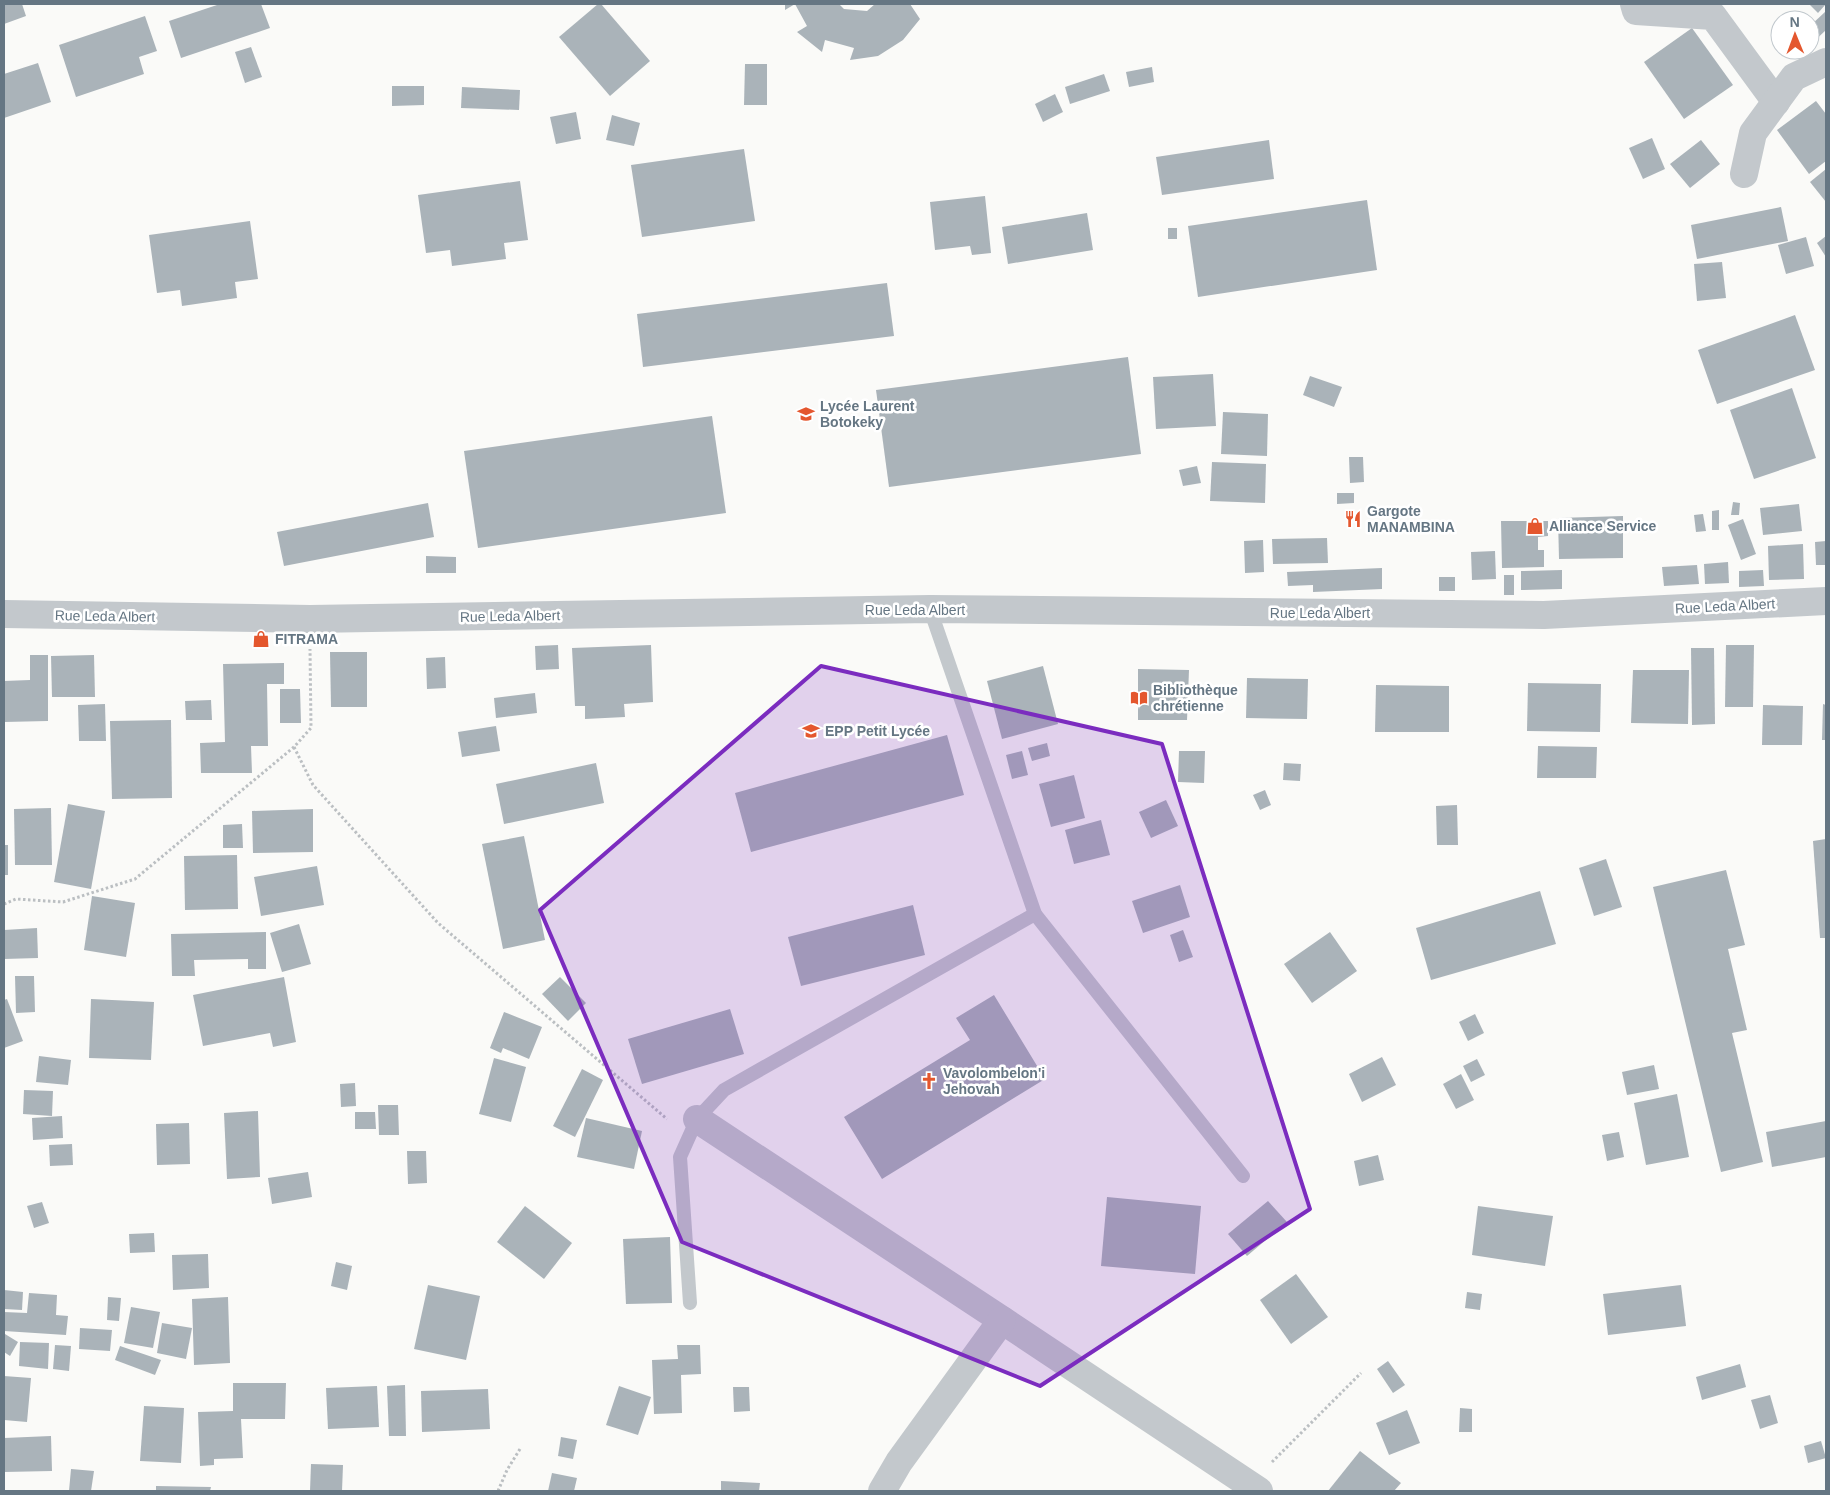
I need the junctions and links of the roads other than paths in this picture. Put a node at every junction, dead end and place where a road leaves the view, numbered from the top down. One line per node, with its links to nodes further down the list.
1 (1634, 4): 3 (street)
2 (1826, 62): 3 (street)
3 (1776, 102): 4 (street)
4 (1744, 174)
5 (1826, 601): 6 (street, Rue Leda Albert)
6 (930, 610): 7 (street, Rue Leda Albert); 8 (lane)
7 (4, 614)
8 (1035, 914): 9 (lane); 10 (lane)
9 (693, 1128): 11 (lane); 12 (street)
10 (1243, 1176)
11 (690, 1303)
12 (1002, 1320): 13 (street); 14 (street)
13 (1253, 1488)
14 (882, 1491)

